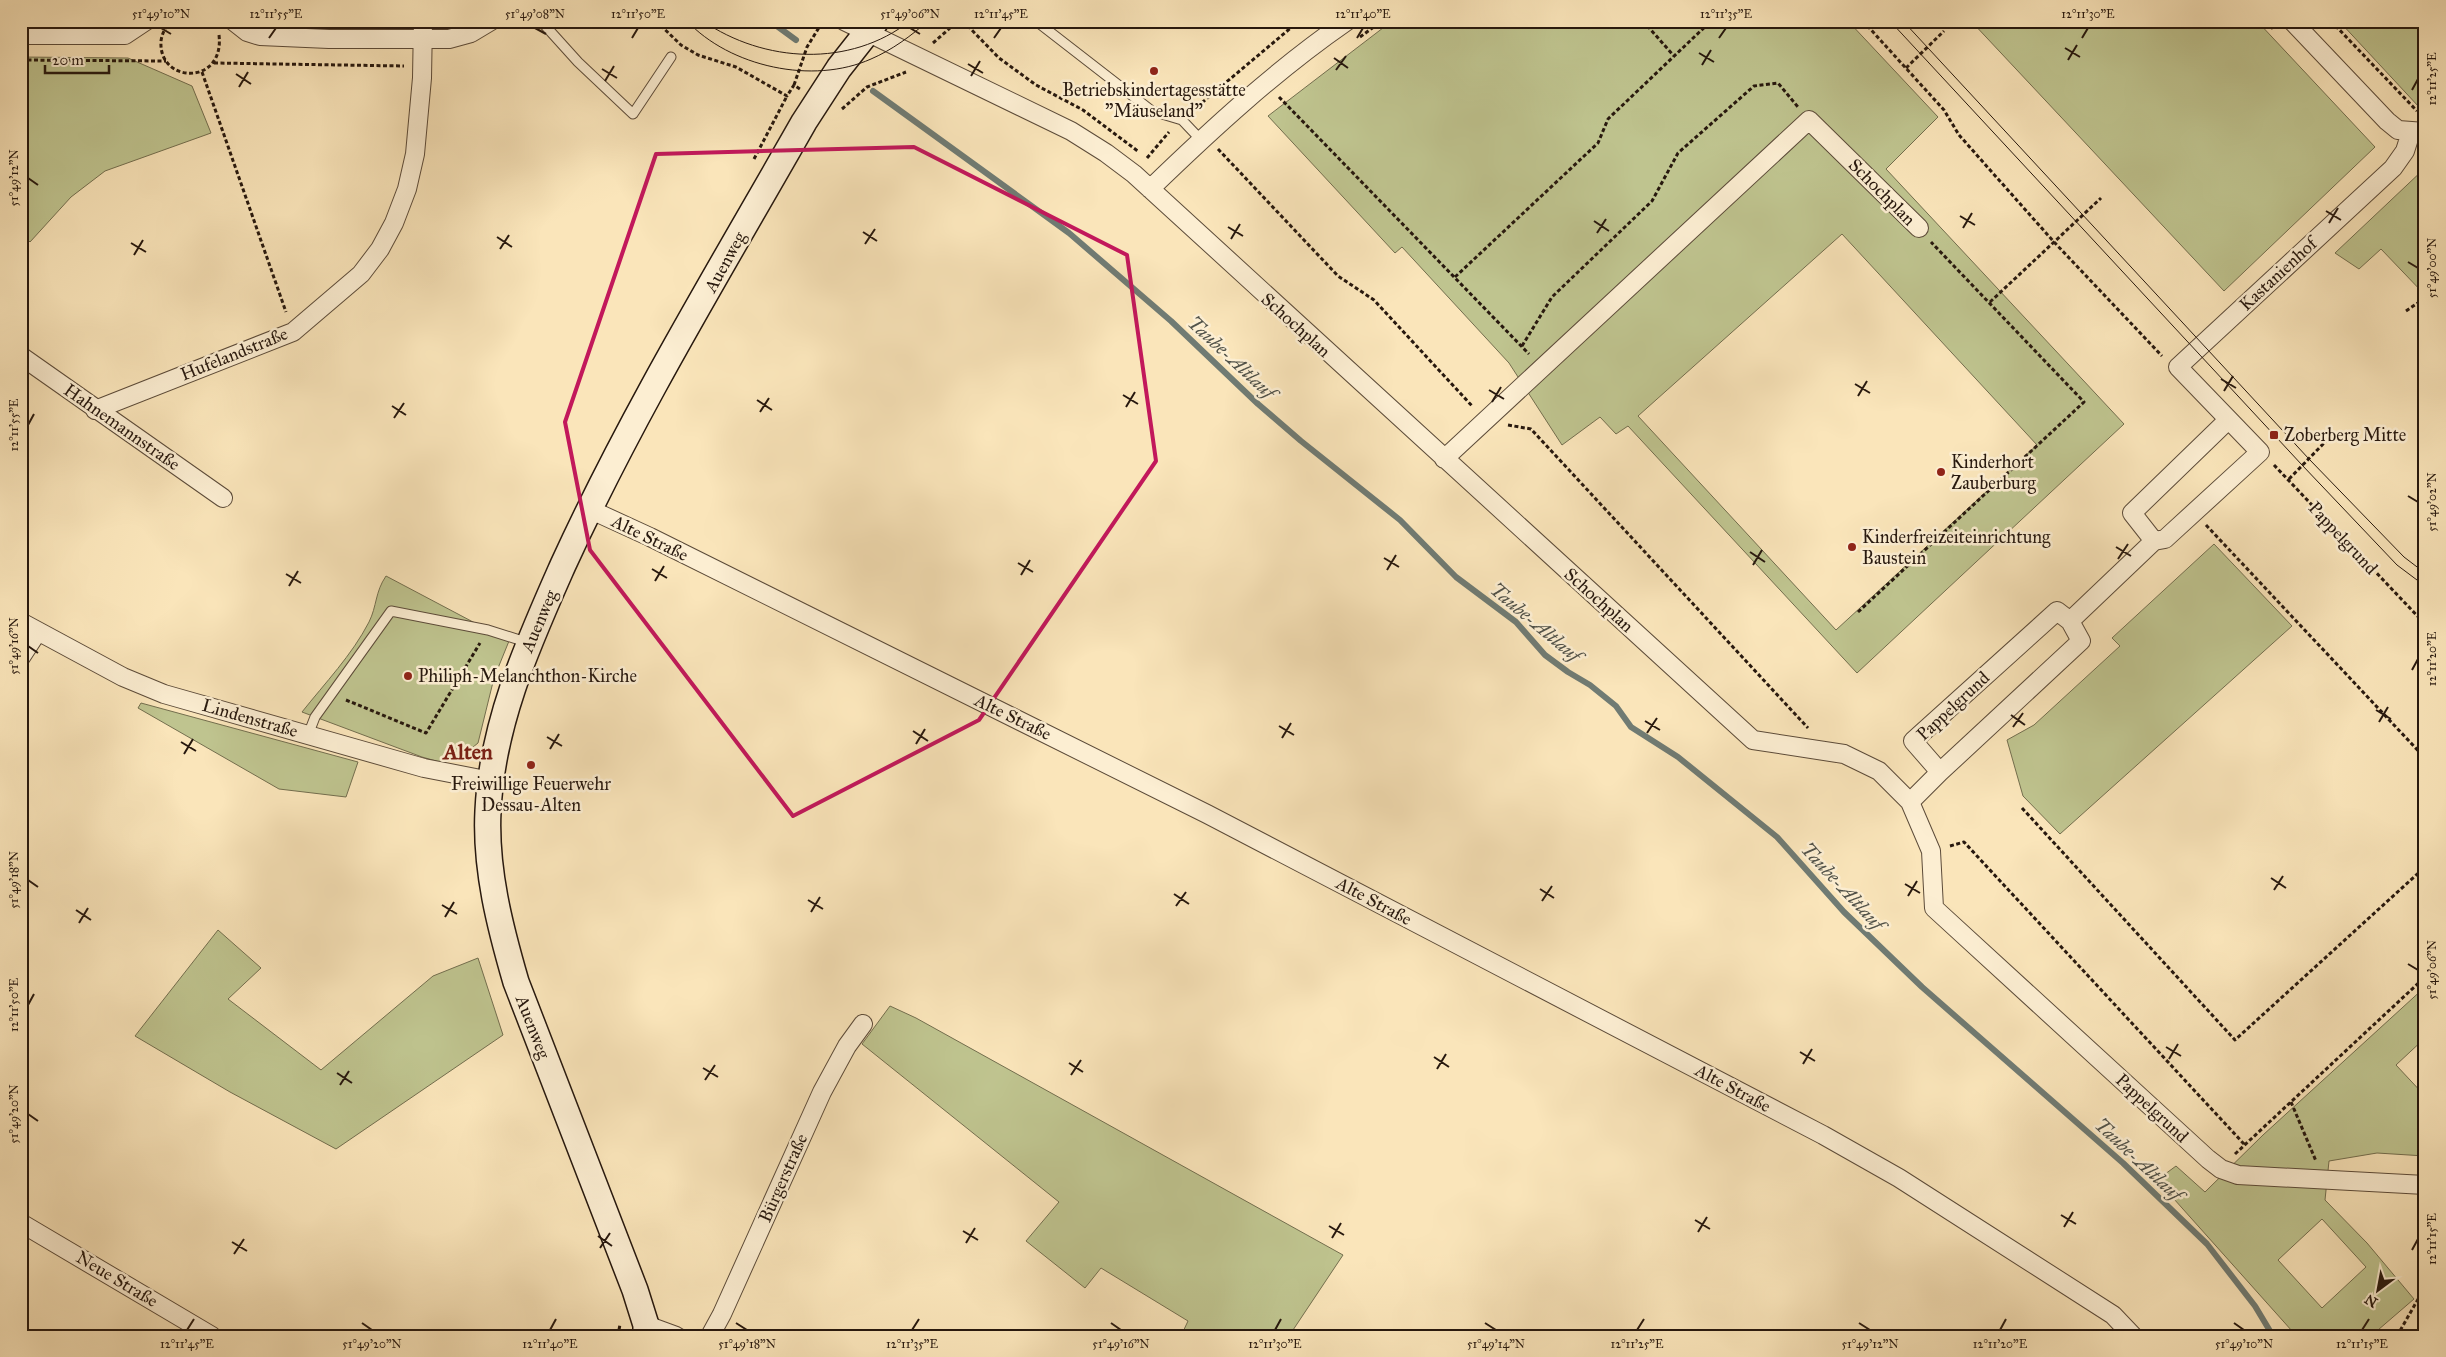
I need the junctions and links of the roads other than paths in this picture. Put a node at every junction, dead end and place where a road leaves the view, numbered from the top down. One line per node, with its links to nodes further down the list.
1 (146, 21): 11 (street)
2 (233, 21): 12 (street)
3 (423, 21): 12 (street, Hufelandstraße)
4 (491, 21): 12 (street)
5 (542, 21): 13 (lane)
6 (844, 21): 10 (street, Schochplan)
7 (1036, 21): 15 (lane)
8 (1347, 21): 15 (street)
9 (2292, 21): 14 (street)
10 (871, 27): 16 (street, Schochplan); 23 (main road, Auenweg)
11 (21, 35)
12 (423, 39): 19 (street, Hufelandstraße)
13 (671, 56)
14 (2419, 127): 20 (street, Kastanienhof)
15 (1203, 138): 16 (street)
16 (1150, 189): 21 (street, Schochplan)
17 (1919, 228): 21 (street, Schochplan)
18 (21, 356): 19 (street, Hahnemannstraße)
19 (95, 410): 22 (street, Hahnemannstraße)
20 (2228, 420): 24 (street); 24 (street)
21 (1444, 460): 33 (street, Schochplan)
22 (223, 498)
23 (589, 509): 28 (main road, Auenweg); 41 (street, Alte Straße)
24 (2154, 541): 25 (street)
25 (2070, 621): 31 (street); 31 (street, Pappelgrund)
26 (21, 622): 27 (street, Lindenstraße)
27 (38, 632): 29 (street); 30 (street, Lindenstraße)
28 (529, 643): 30 (lane); 32 (main road, Auenweg)
29 (21, 657)
30 (308, 735): 32 (street, Lindenstraße)
31 (1940, 772): 33 (street)
32 (491, 781): 37 (main road, Auenweg)
33 (1910, 802): 35 (street, Pappelgrund)
34 (863, 1024): 40 (street, Bürgerstraße)
35 (2425, 1185)
36 (21, 1223): 38 (street, Neue Straße)
37 (646, 1330): 39 (street)
38 (212, 1336)
39 (676, 1336)
40 (710, 1336)
41 (2133, 1336)

